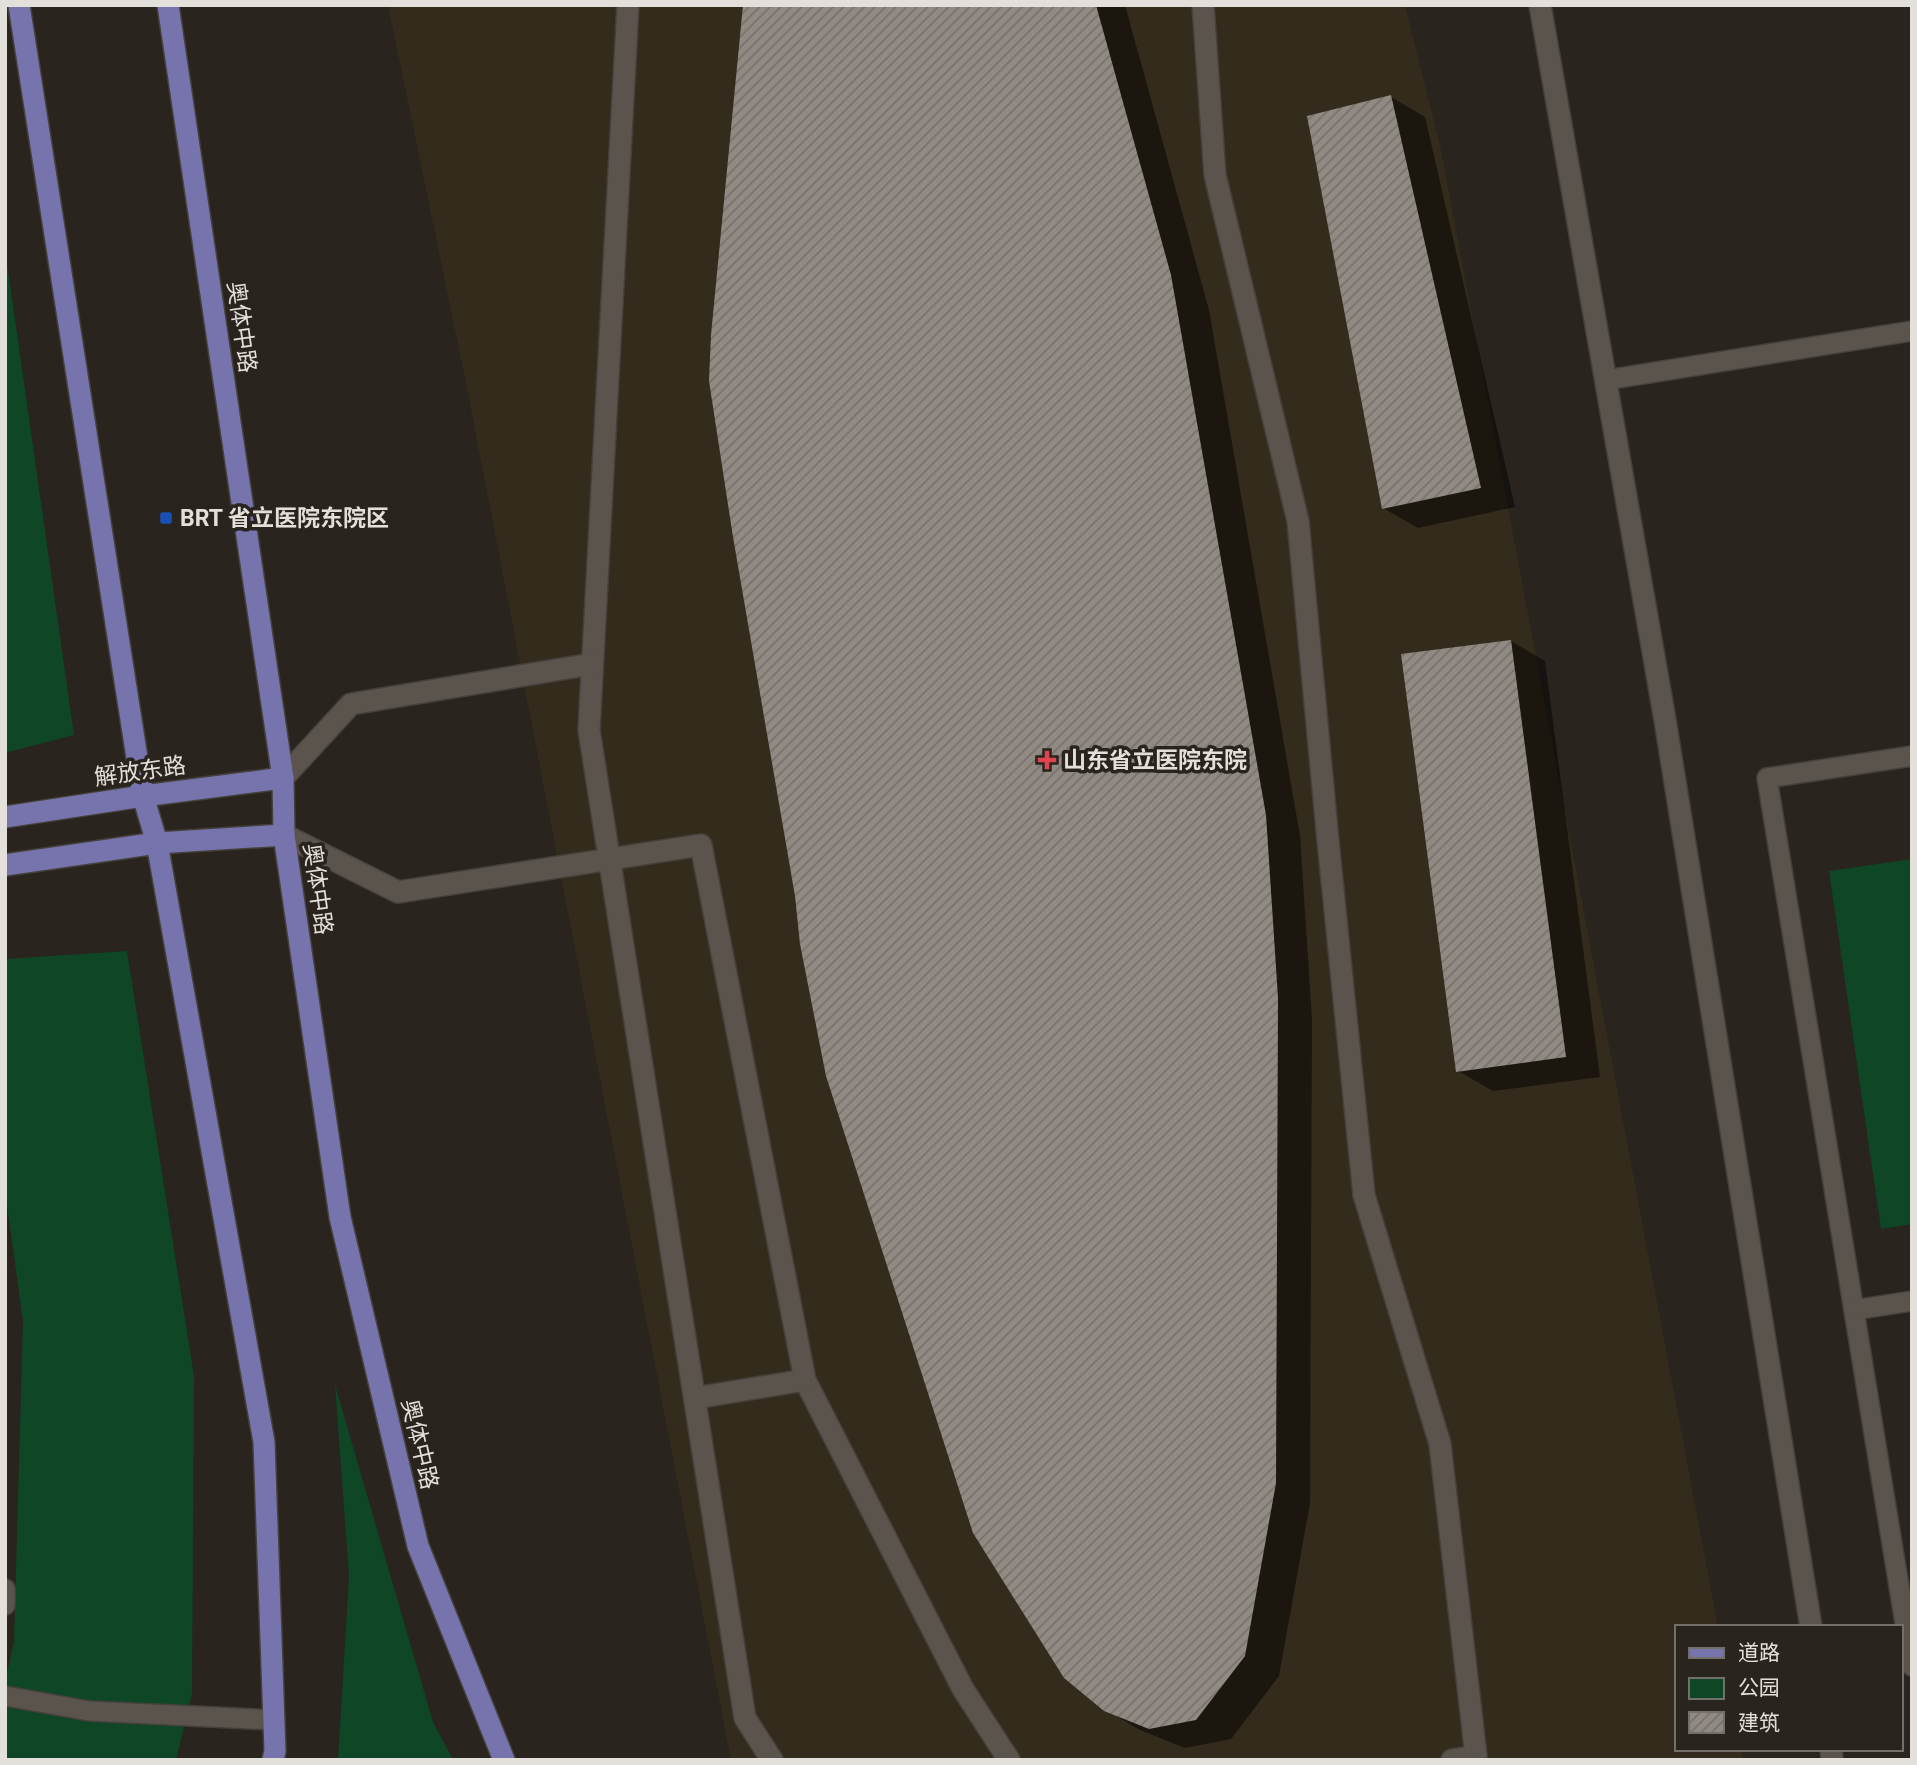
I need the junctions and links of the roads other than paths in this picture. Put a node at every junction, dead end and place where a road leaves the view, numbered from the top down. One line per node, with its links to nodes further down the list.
1 (19, 5): 11 (main road)
2 (168, 5): 10 (main road, 奥体中路)
3 (628, 5): 8 (street)
4 (1203, 5): 31 (street)
5 (1540, 5): 7 (street)
6 (1912, 331): 7 (lane)
7 (1606, 380): 23 (street)
8 (592, 664): 10 (street); 15 (street)
9 (1912, 756): 18 (lane)
10 (283, 778): 11 (main road, 解放东路); 13 (main road, 奥体中路)
11 (144, 796): 12 (main road, 解放东路); 14 (main road)
12 (5, 817)
13 (284, 835): 14 (main road); 15 (street); 28 (main road, 奥体中路)
14 (157, 843): 16 (main road); 26 (main road)
15 (609, 859): 19 (street); 20 (street)
16 (5, 865)
17 (1912, 1301): 18 (lane)
18 (1854, 1310): 24 (lane)
19 (805, 1380): 20 (street); 30 (street)
20 (695, 1398): 29 (street)
21 (5, 1589): 22 (lane)
22 (5, 1605)
23 (1811, 1625)
24 (1912, 1666)
25 (5, 1696): 26 (lane)
26 (274, 1720): 27 (main road)
27 (273, 1760)
28 (504, 1760)
29 (772, 1760)
30 (1009, 1760)
31 (1452, 1760)

